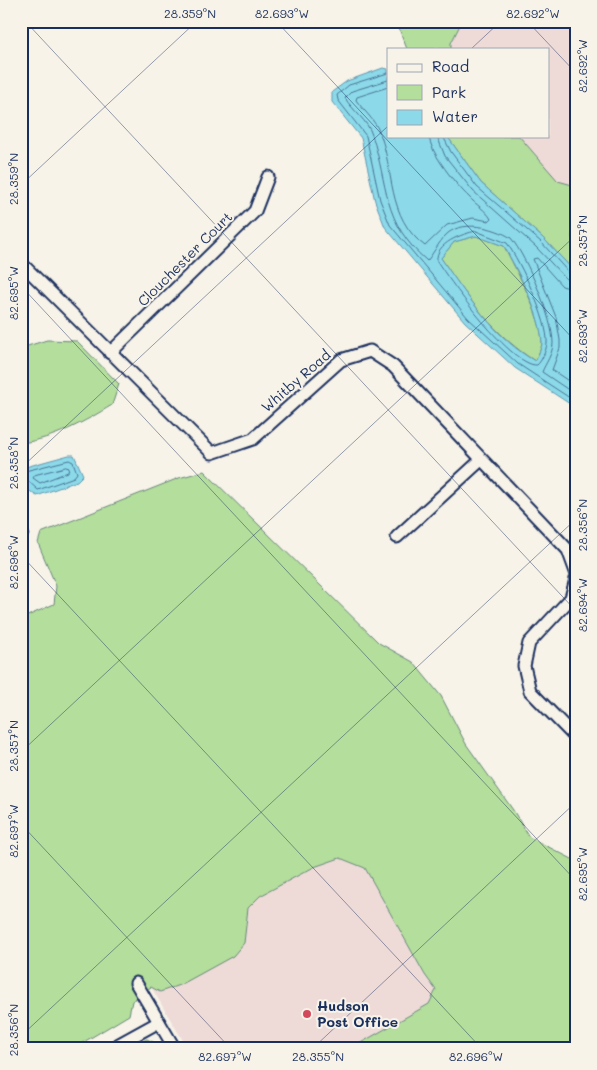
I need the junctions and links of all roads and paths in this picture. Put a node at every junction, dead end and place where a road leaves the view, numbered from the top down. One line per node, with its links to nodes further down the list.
1 (268, 177): 3 (street, Clouchester Court)
2 (21, 263): 3 (street, Whitby Road)
3 (110, 353): 4 (street, Whitby Road)
4 (481, 460): 5 (street); 6 (street, Whitby Road)
5 (397, 537)
6 (576, 572)
7 (576, 579): 8 (street)
8 (576, 738)
9 (136, 983): 10 (street)
10 (159, 1022): 11 (street); 12 (street)
11 (110, 1049)
12 (175, 1049)

